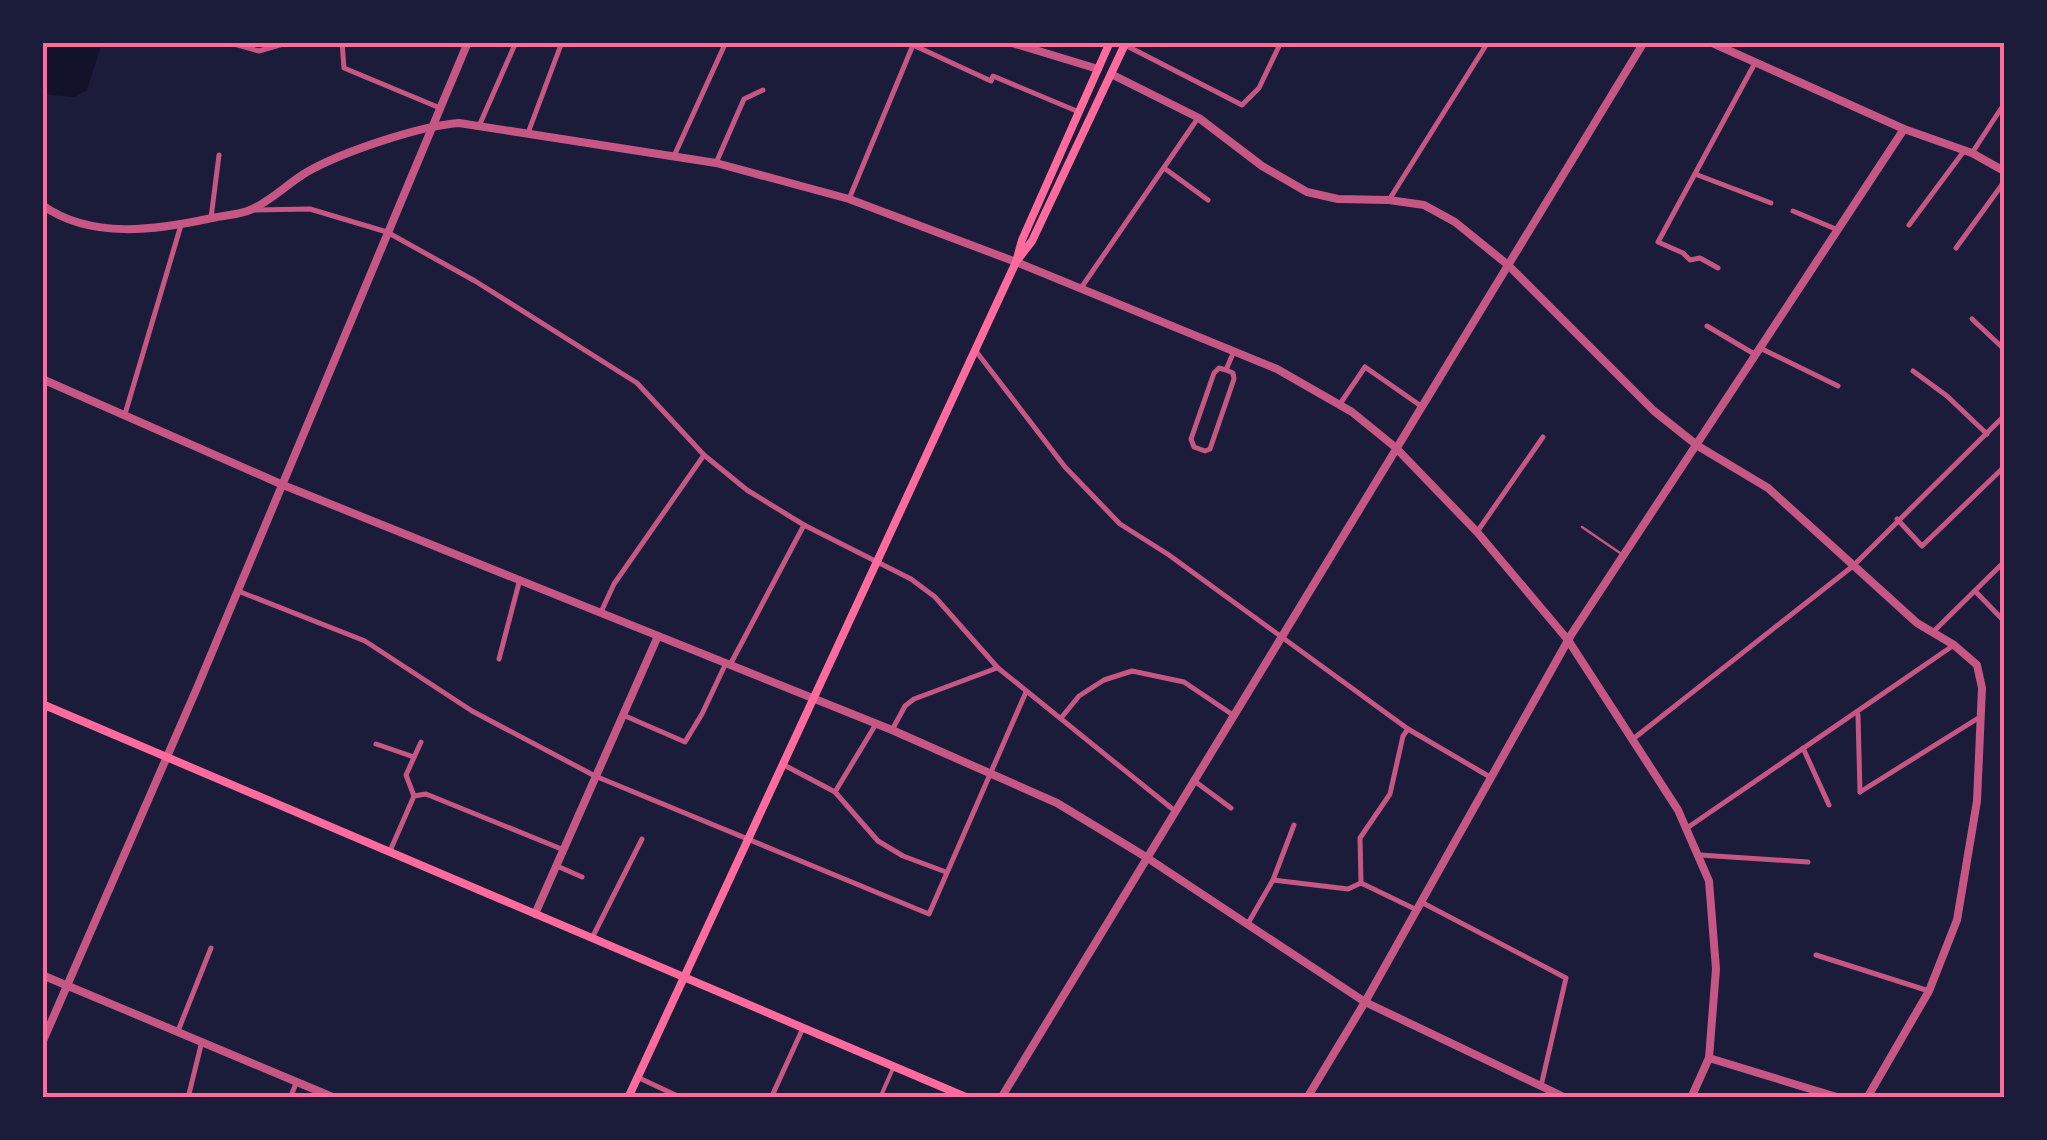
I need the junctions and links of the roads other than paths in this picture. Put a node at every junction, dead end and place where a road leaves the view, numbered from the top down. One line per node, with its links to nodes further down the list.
1 (227, 42): 2 (street)
2 (290, 42)
3 (342, 42): 22 (street)
4 (468, 42): 22 (street)
5 (516, 42): 26 (street)
6 (562, 42): 28 (street)
7 (726, 42): 31 (street)
8 (1009, 42): 18 (street)
9 (1110, 42): 18 (main road)
10 (1270, 42): 16 (street)
11 (1488, 42): 39 (street)
12 (1644, 42): 51 (street)
13 (1710, 42): 17 (street)
14 (914, 44): 23 (street); 37 (street)
15 (1126, 44): 16 (street); 19 (main road)
16 (1280, 45)
17 (1755, 63): 27 (street); 35 (street)
18 (1098, 69): 23 (main road)
19 (1111, 74): 24 (street); 50 (main road)
20 (763, 90): 32 (street)
21 (2004, 104): 29 (street)
22 (440, 108): 25 (street)
23 (1079, 112): 50 (main road)
24 (1198, 118): 33 (street); 39 (street)
25 (432, 126): 26 (street); 42 (street); 48 (street)
26 (479, 126): 28 (street)
27 (1904, 130): 29 (street); 47 (street)
28 (528, 134): 31 (street)
29 (1968, 152): 34 (street); 46 (street)
30 (219, 154): 44 (street)
31 (674, 156): 32 (street)
32 (716, 163): 37 (street)
33 (1164, 168): 38 (street); 53 (street)
34 (2004, 171)
35 (1694, 174): 40 (street); 52 (street)
36 (2004, 182): 49 (street)
37 (849, 199): 50 (street)
38 (1208, 200)
39 (1388, 200): 51 (street)
40 (1771, 203)
41 (42, 205): 45 (street)
42 (250, 210): 44 (street); 48 (street)
43 (1793, 211): 47 (street)
44 (211, 218): 45 (street)
45 (181, 225): 66 (street)
46 (1909, 225)
47 (1838, 230): 59 (street)
48 (387, 232): 72 (street); 74 (street)
49 (1956, 248)
50 (1016, 262): 53 (street); 57 (main road)
51 (1508, 265): 65 (street); 70 (street)
52 (1718, 268)
53 (1081, 288): 58 (street)
54 (1972, 319): 56 (street)
55 (1707, 326): 59 (street)
56 (2004, 349)
57 (975, 350): 80 (main road); 90 (street)
58 (1234, 351): 60 (street); 64 (street)
59 (1758, 351): 63 (street); 70 (street)
60 (1226, 370): 60 (street)
61 (1914, 372): 68 (street)
62 (42, 380): 66 (street)
63 (1838, 386)
64 (1340, 404): 65 (street); 71 (street)
65 (1421, 406): 71 (street)
66 (125, 414): 74 (street)
67 (2004, 416): 68 (street)
68 (1986, 434): 75 (street)
69 (1544, 438): 78 (street)
70 (1698, 446): 79 (street); 82 (street)
71 (1395, 447): 78 (street); 90 (street)
72 (704, 455): 76 (street); 86 (street)
73 (2004, 467): 75 (street)
74 (282, 485): 83 (street); 84 (street)
75 (1897, 519): 82 (street)
76 (804, 525): 80 (street); 94 (street)
77 (1582, 526): 79 (lane)
78 (1477, 532): 91 (street)
79 (1625, 556): 91 (street)
80 (876, 562): 95 (street); 97 (main road)
81 (2004, 562): 85 (street)
82 (1853, 566): 88 (street); 107 (street)
83 (520, 579): 86 (street); 93 (street)
84 (238, 591): 111 (street); 115 (street)
85 (1976, 591): 87 (street); 88 (street)
86 (601, 612): 89 (street)
87 (2004, 621)
88 (1932, 632): 92 (street)
89 (658, 636): 94 (street); 100 (street)
90 (1279, 637): 101 (street); 106 (street)
91 (1568, 640): 107 (street); 116 (street)
92 (1954, 645): 99 (street); 102 (street)
93 (499, 658)
94 (728, 664): 97 (street); 100 (street)
95 (998, 668): 96 (street); 105 (street)
96 (1026, 692): 103 (street); 114 (street)
97 (811, 700): 104 (street); 113 (main road)
98 (42, 704): 111 (main road)
99 (1858, 714): 102 (street); 110 (street)
100 (623, 715): 115 (street)
101 (1233, 715): 103 (street); 117 (street)
102 (1982, 716): 146 (street)
103 (1061, 718): 122 (street)
104 (876, 724): 105 (street); 118 (street)
105 (892, 730): 114 (street)
106 (1408, 730): 116 (street); 136 (street)
107 (1633, 740): 124 (street)
108 (420, 742): 112 (street)
109 (376, 744): 112 (street)
110 (1803, 748): 120 (street); 124 (street)
111 (166, 757): 128 (main road); 145 (street)
112 (414, 758): 119 (street)
113 (781, 763): 118 (street); 125 (main road)
114 (990, 774): 130 (street); 133 (street)
115 (595, 776): 125 (street); 127 (street)
116 (1490, 777): 137 (street)
117 (1194, 780): 121 (street); 122 (street)
118 (835, 792): 133 (street)
119 (414, 796): 127 (street); 128 (street)
120 (1829, 805)
121 (1232, 808)
122 (1175, 810): 130 (street)
123 (1294, 825): 135 (street)
124 (1686, 828): 129 (street)
125 (746, 837): 133 (street); 144 (main road)
126 (642, 839): 140 (street)
127 (564, 850): 132 (street)
128 (390, 851): 138 (main road)
129 (1700, 855): 131 (street); 152 (street)
130 (1146, 857): 139 (street); 165 (street)
131 (1808, 862)
132 (557, 866): 134 (street); 138 (street)
133 (946, 872)
134 (582, 876)
135 (1273, 880): 136 (street); 139 (street)
136 (1361, 882): 137 (street)
137 (1419, 906): 147 (street); 156 (street)
138 (535, 914): 140 (main road)
139 (1247, 926): 147 (street)
140 (592, 938): 144 (main road)
141 (211, 948): 149 (street)
142 (1816, 955): 146 (street)
143 (42, 974): 145 (street)
144 (682, 978): 148 (main road); 154 (main road)
145 (68, 986): 149 (street); 151 (street)
146 (1929, 991): 170 (street)
147 (1365, 1002): 156 (street); 166 (street)
148 (804, 1028): 153 (main road); 162 (street)
149 (178, 1031): 150 (street)
150 (202, 1041): 155 (street); 157 (street)
151 (42, 1043)
152 (1710, 1058): 168 (street); 169 (street)
153 (894, 1066): 163 (street); 164 (main road)
154 (637, 1078): 160 (main road); 161 (street)
155 (297, 1082): 158 (street); 159 (street)
156 (1540, 1086): 167 (street)
157 (188, 1098)
158 (290, 1098)
159 (335, 1098)
160 (628, 1098)
161 (682, 1098)
162 (772, 1098)
163 (880, 1098)
164 (968, 1098)
165 (1001, 1098)
166 (1307, 1098)
167 (1566, 1098)
168 (1691, 1098)
169 (1840, 1098)
170 (1866, 1098)

